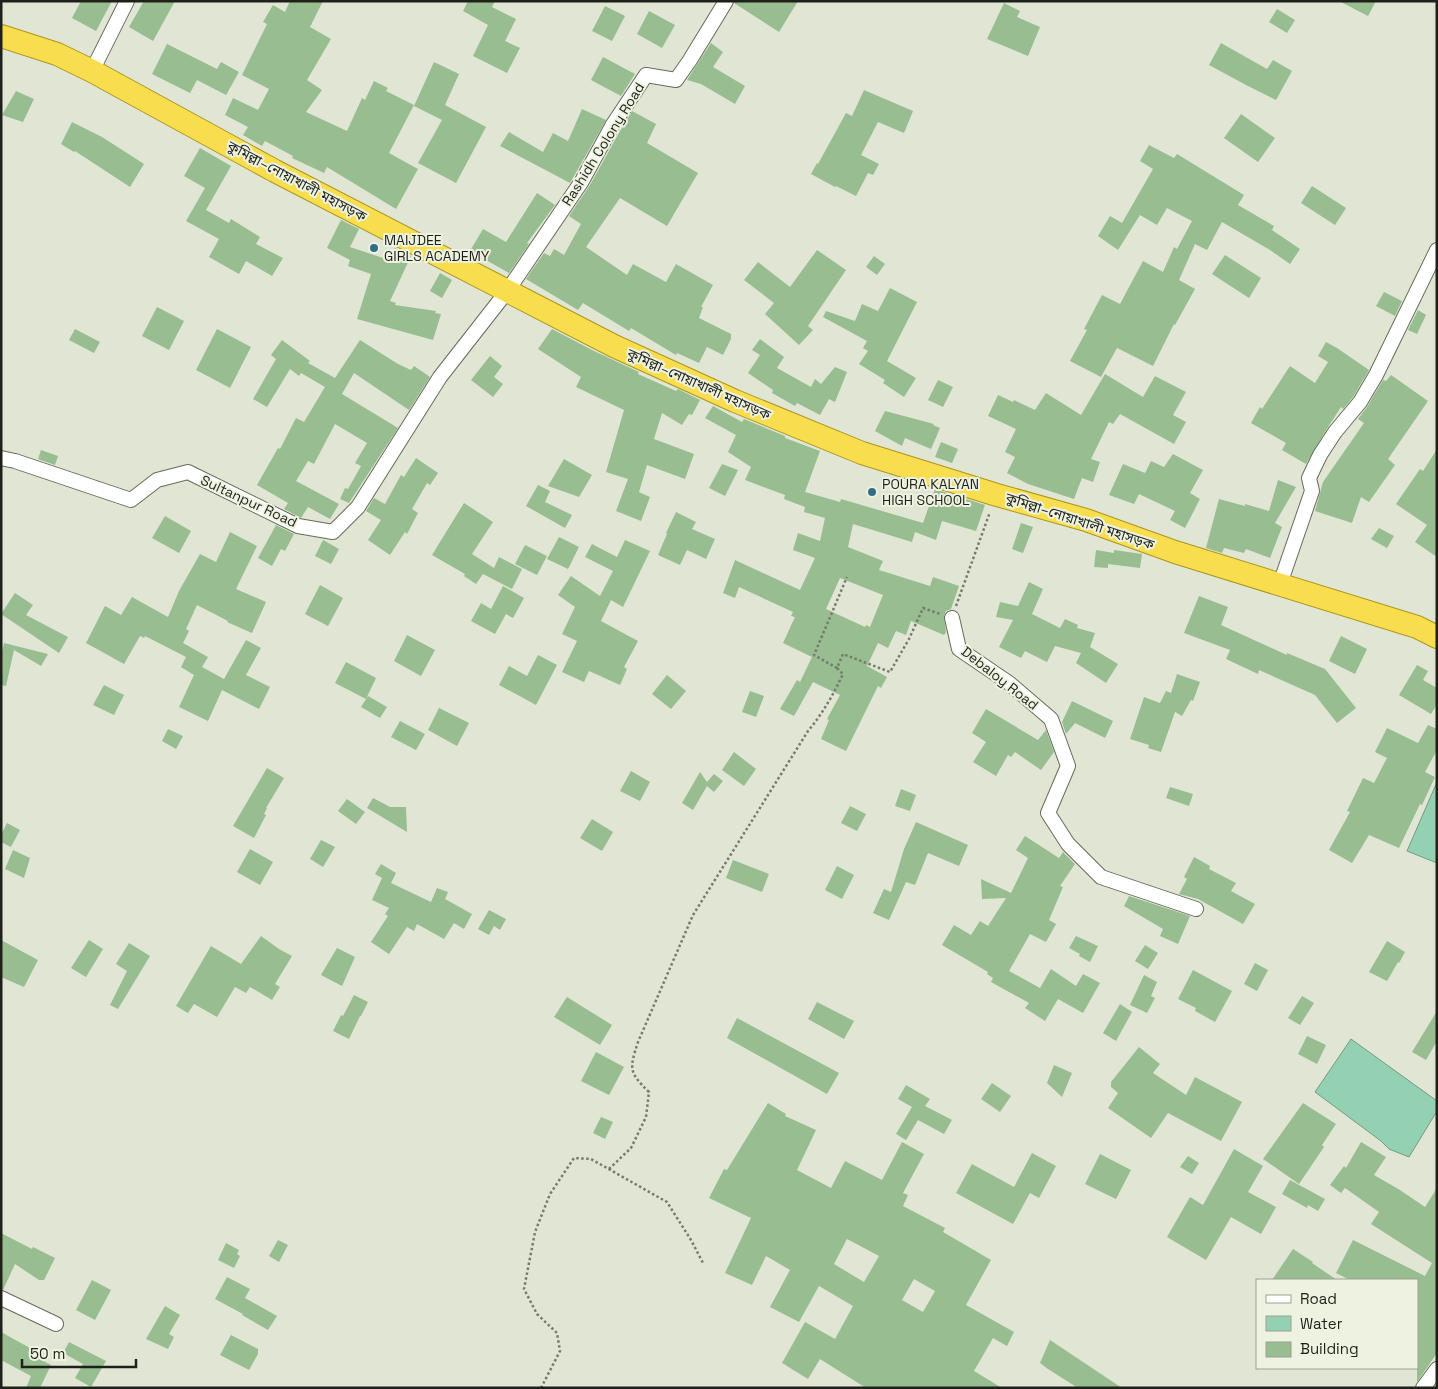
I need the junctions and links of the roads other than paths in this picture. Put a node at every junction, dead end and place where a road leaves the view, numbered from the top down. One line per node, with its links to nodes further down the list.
1 (127, 1): 4 (street)
2 (726, 1): 6 (street, Rashidh Colony Road)
3 (1, 36): 4 (highway, কুমিল্লা–নোয়াখালী মহাসড়ক)
4 (92, 71): 6 (highway, কুমিল্লা–নোয়াখালী মহাসড়ক)
5 (1437, 250): 8 (street)
6 (508, 290): 7 (street, Sultanpur Road); 8 (highway, কুমিল্লা–নোয়াখালী মহাসড়ক)
7 (1, 458)
8 (1280, 584): 10 (highway, কুমিল্লা–নোয়াখালী মহাসড়ক)
9 (952, 618): 11 (street, Debaloy Road)
10 (1437, 637)
11 (1196, 910)
12 (1, 1298): 13 (street)
13 (56, 1324)
14 (1437, 1369): 15 (street)
15 (1423, 1388)

